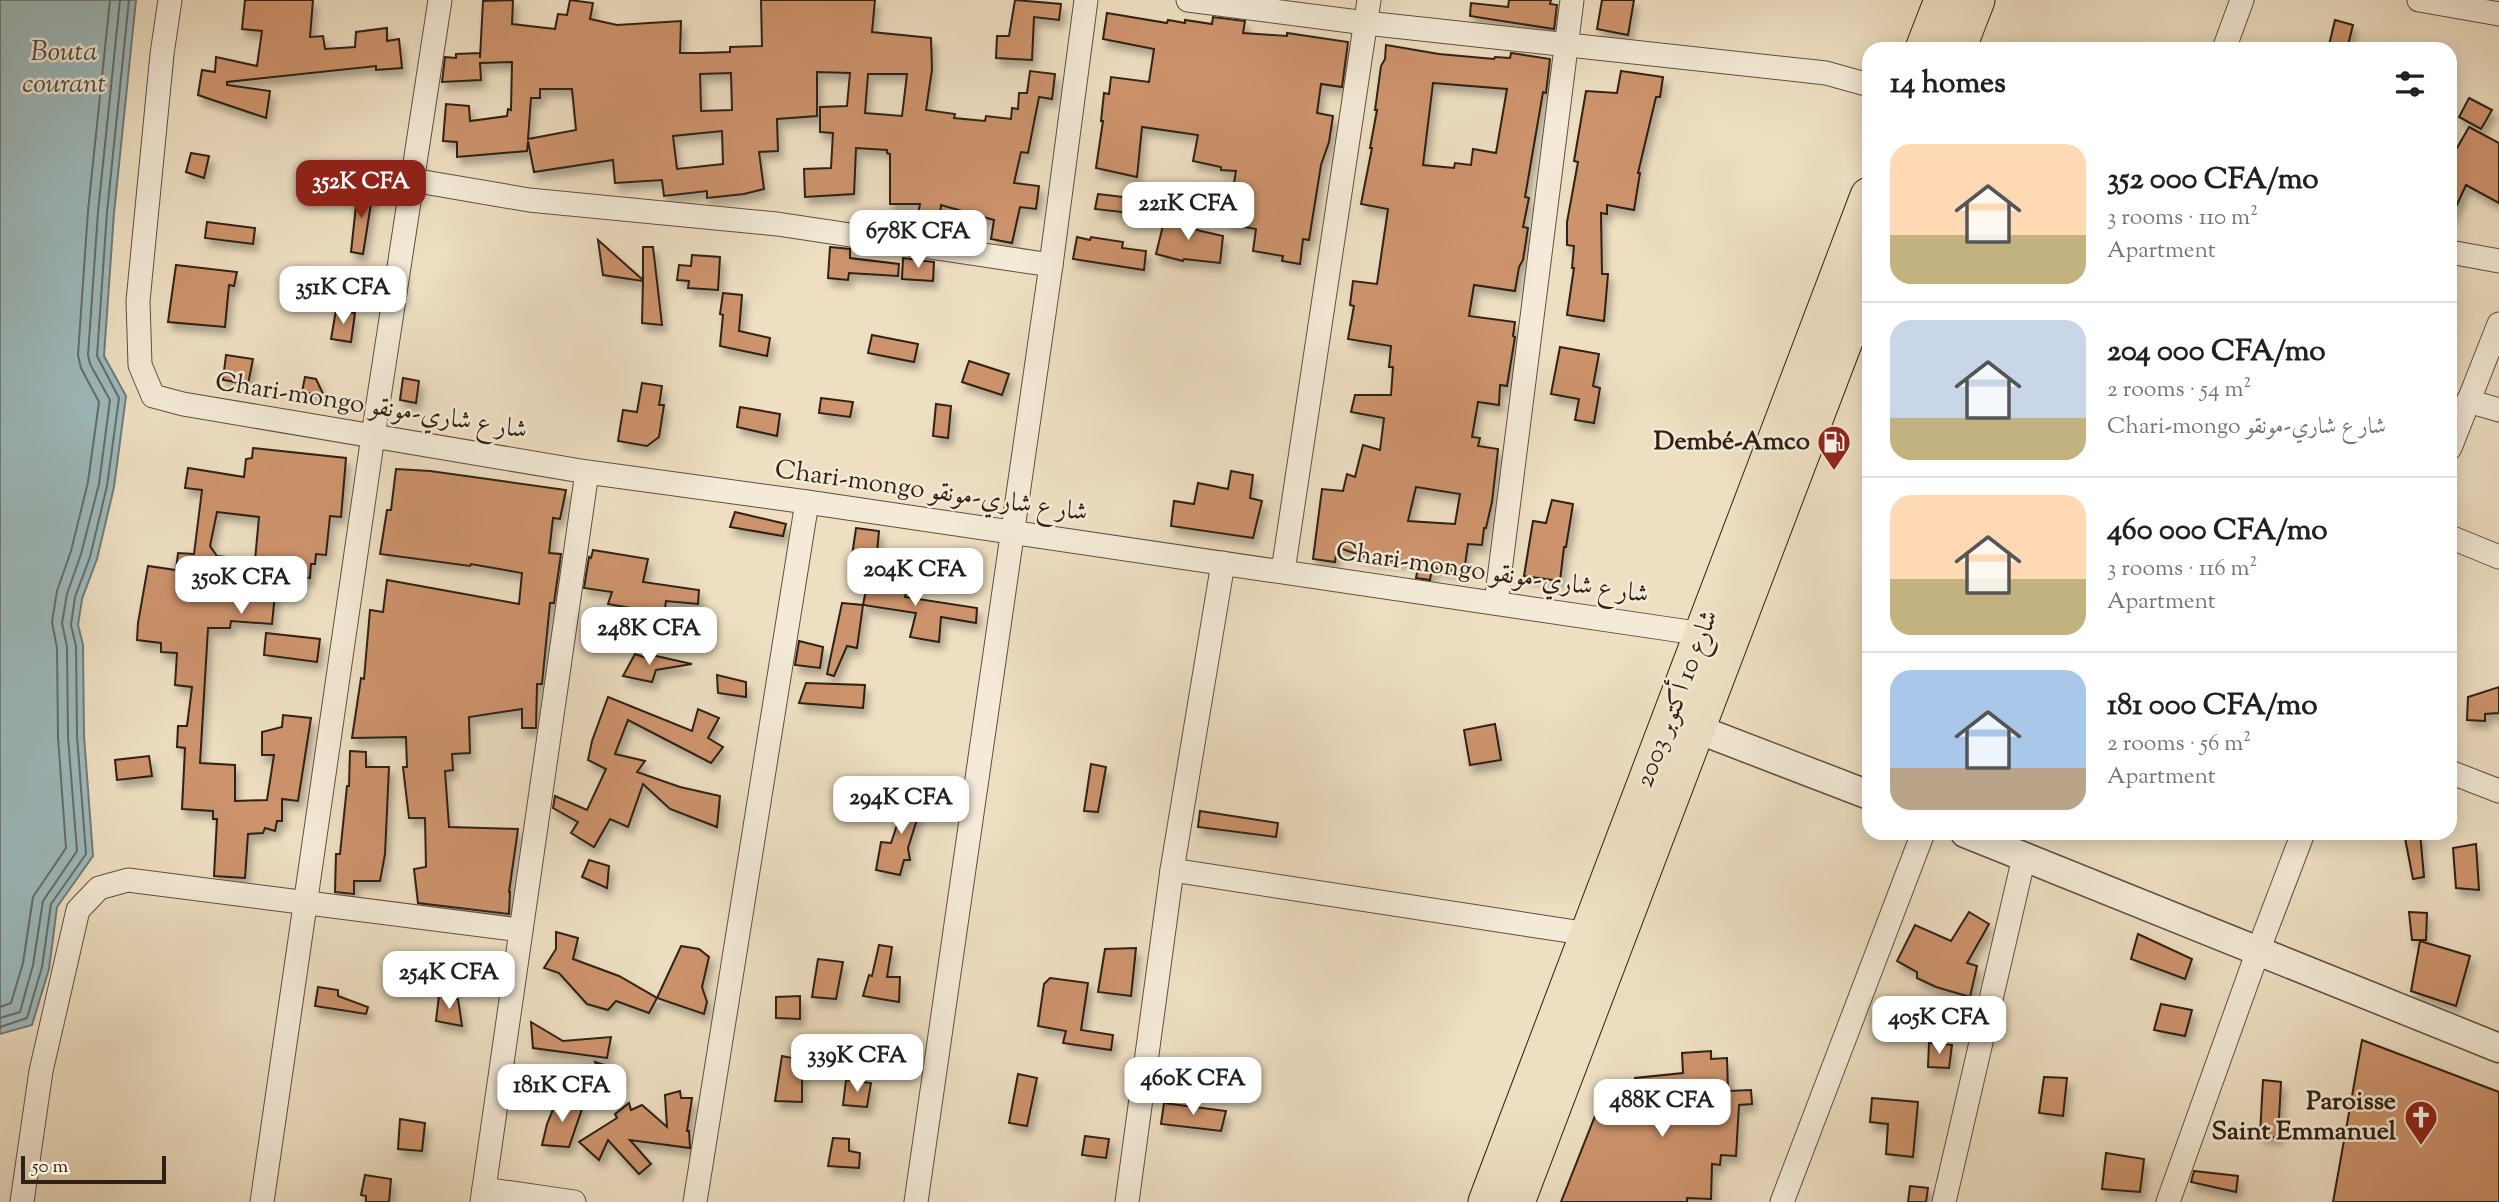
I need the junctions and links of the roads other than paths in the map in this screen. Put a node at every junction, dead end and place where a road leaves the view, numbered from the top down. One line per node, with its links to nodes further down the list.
1 (170, 0): 28 (street, Chari-mongo شار ع شاري-مونقو)
2 (440, 0): 18 (street)
3 (1086, 0): 22 (street)
4 (1188, 0): 12 (street)
5 (1370, 0): 12 (street)
6 (1572, 0): 16 (street)
7 (1943, 0): 13 (highway)
8 (1976, 0): 14 (highway)
9 (2242, 0): 15 (street)
10 (2419, 0): 11 (street)
11 (2499, 14)
12 (1367, 23): 16 (street); 35 (street)
13 (1927, 42)
14 (1960, 42)
15 (2227, 42)
16 (1566, 44): 17 (street); 36 (street)
17 (1862, 83)
18 (412, 180): 22 (street); 28 (street)
19 (1862, 215): 37 (highway, شارع 10 أكتوبر 2003)
20 (2457, 253): 21 (street)
21 (2499, 261)
22 (1051, 265): 31 (street)
23 (1862, 292): 38 (highway, شارع 10 أكتوبر 2003)
24 (2499, 324): 25 (street)
25 (2468, 401): 26 (street); 27 (street)
26 (2499, 410)
27 (2457, 430)
28 (373, 436): 29 (street, Chari-mongo شار ع شاري-مونقو); 47 (street)
29 (587, 472): 30 (street, Chari-mongo شار ع شاري-مونقو); 48 (street)
30 (807, 502): 31 (street, Chari-mongo شار ع شاري-مونقو); 56 (street)
31 (1012, 531): 34 (street, Chari-mongo شار ع شاري-مونقو); 57 (street)
32 (2457, 540): 33 (street)
33 (2499, 557)
34 (1223, 563): 35 (street, Chari-mongo شار ع شاري-مونقو); 46 (street)
35 (1283, 571): 36 (street, Chari-mongo شار ع شاري-مونقو)
36 (1496, 603): 37 (street, Chari-mongo شار ع شاري-مونقو)
37 (1703, 634): 38 (highway, شارع 10 أكتوبر 2003)
38 (1683, 724): 41 (street); 49 (highway, شارع 10 أكتوبر 2003); 60 (highway, شارع 10 أكتوبر 2003)
39 (2457, 775): 40 (street)
40 (2499, 791)
41 (1862, 792)
42 (1920, 840): 61 (street)
43 (1982, 840): 45 (street)
44 (2300, 840): 50 (street)
45 (2024, 857): 50 (street); 62 (street)
46 (1172, 870): 49 (street); 58 (street)
47 (306, 903): 48 (street); 53 (street); 54 (street)
48 (520, 930): 52 (street)
49 (1589, 934): 59 (highway, شارع 10 أكتوبر 2003)
50 (2258, 951): 51 (street); 63 (street)
51 (2499, 1048)
52 (483, 1195): 55 (street)
53 (22, 1202)
54 (262, 1202)
55 (574, 1202)
56 (695, 1202)
57 (915, 1202)
58 (1127, 1202)
59 (1487, 1202)
60 (1516, 1202)
61 (1782, 1202)
62 (1944, 1202)
63 (2168, 1202)

